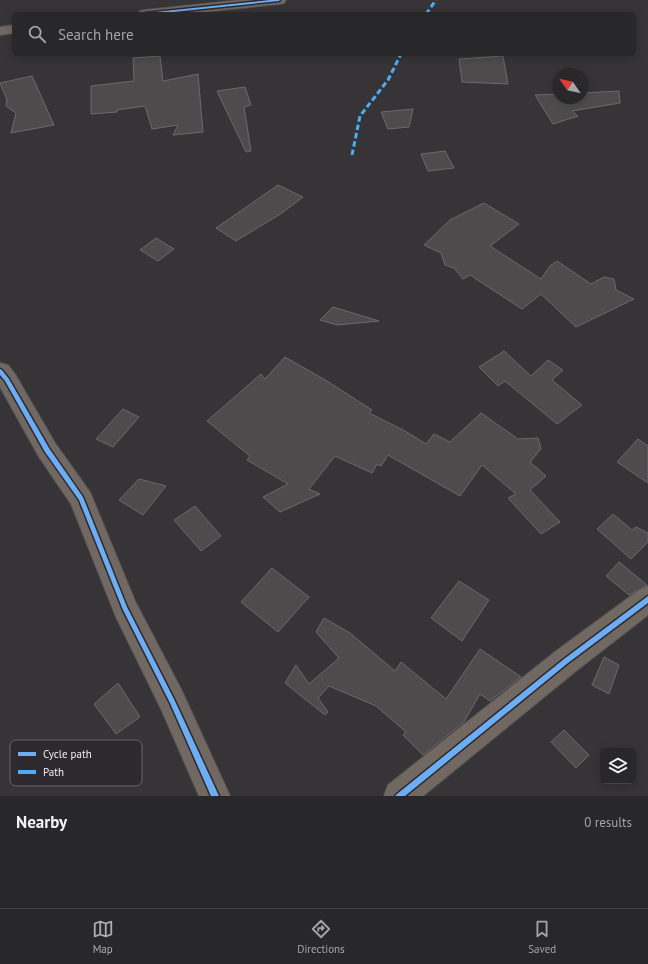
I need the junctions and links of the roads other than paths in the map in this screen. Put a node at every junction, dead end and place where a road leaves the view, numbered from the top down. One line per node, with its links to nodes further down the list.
1 (279, 0): 2 (street)
2 (164, 12)
3 (12, 29): 4 (street)
4 (0, 31)
5 (0, 372): 7 (street)
6 (648, 599): 8 (street)
7 (215, 796)
8 (399, 796)

